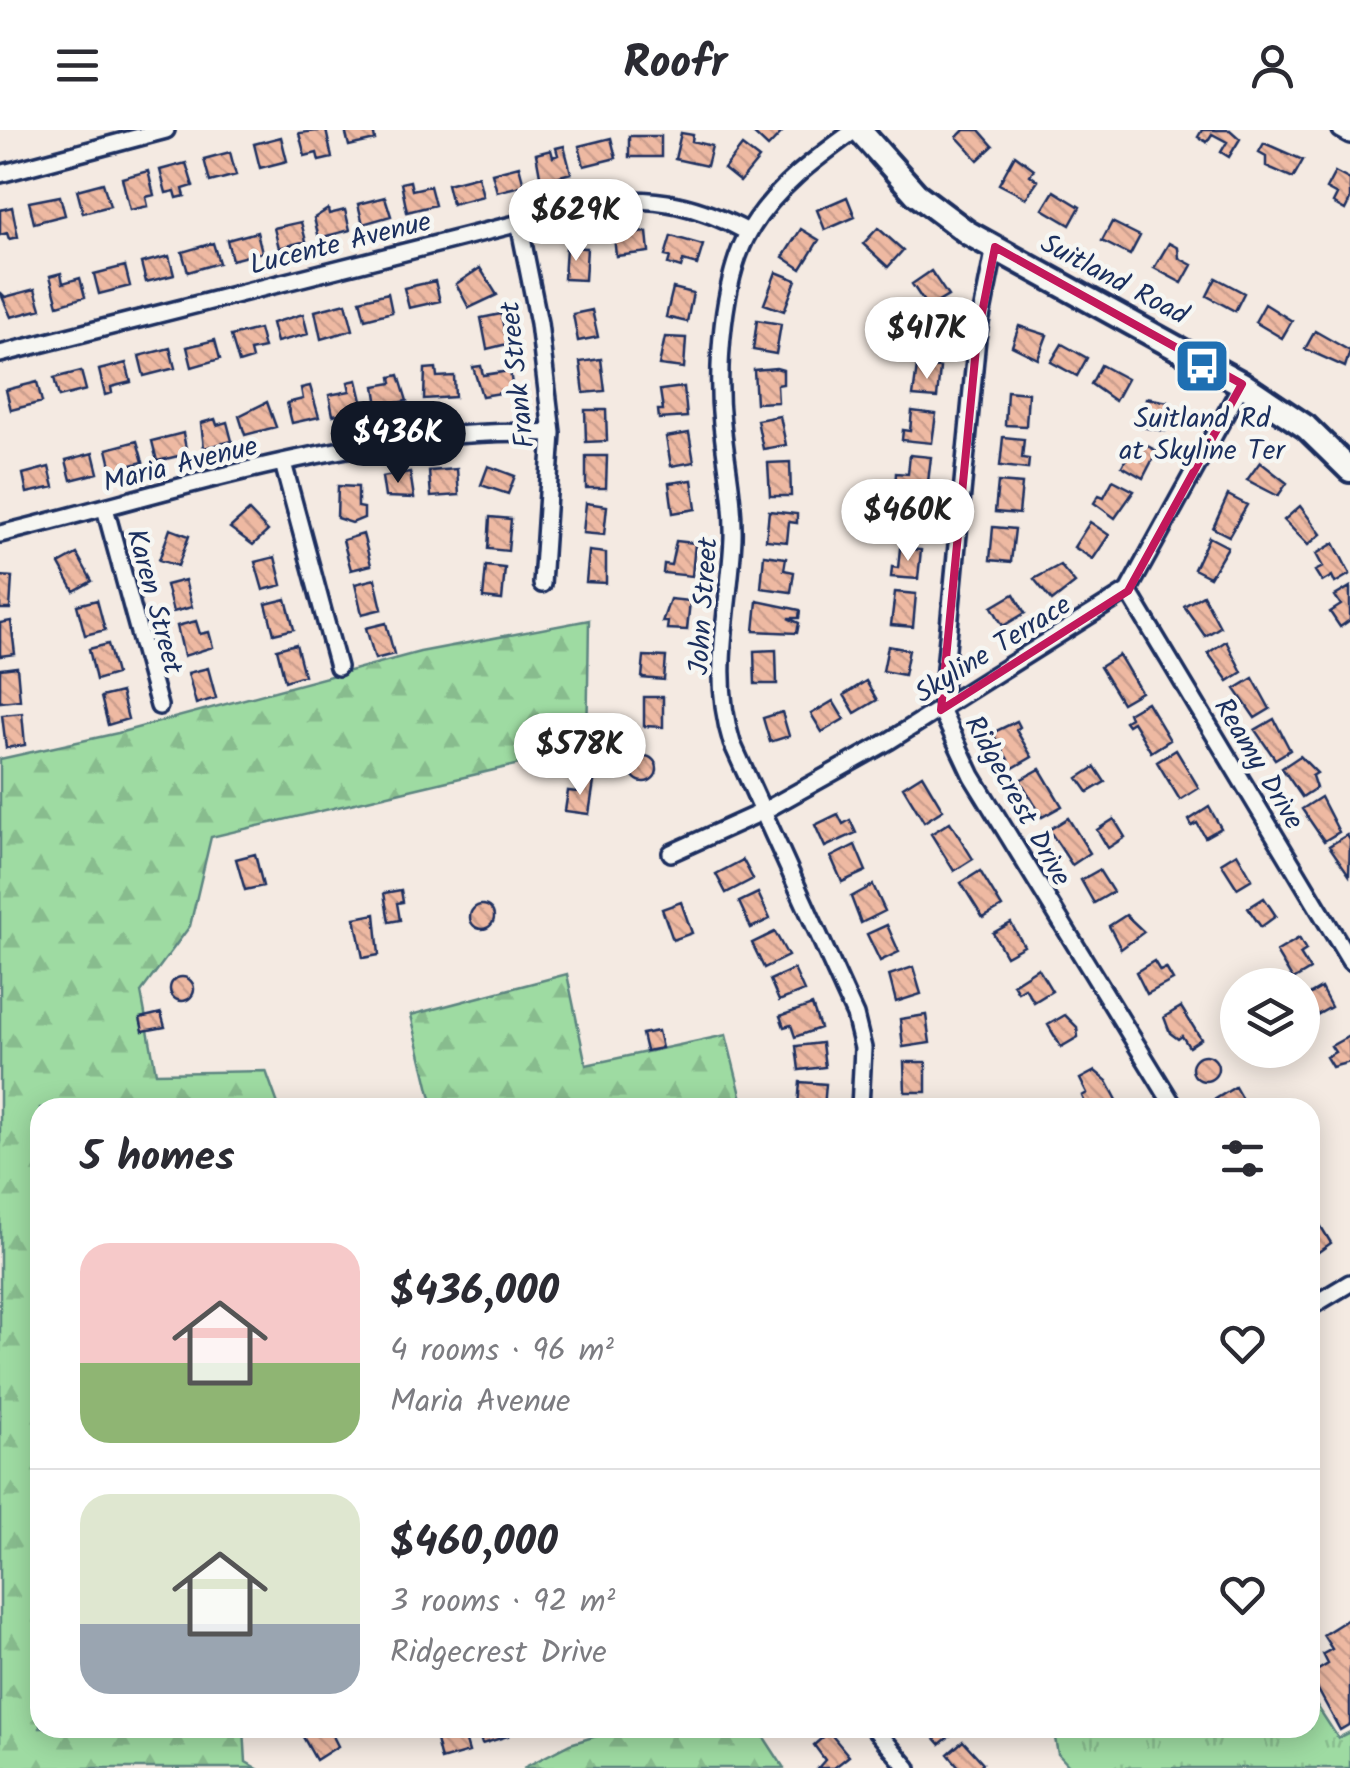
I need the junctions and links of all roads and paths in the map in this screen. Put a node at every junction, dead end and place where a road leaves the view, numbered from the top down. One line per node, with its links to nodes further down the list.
1 (166, 130): 5 (street)
2 (857, 130): 7 (street, John Street); 8 (main road, Suitland Road)
3 (1340, 130): 4 (street)
4 (1350, 136)
5 (0, 174)
6 (518, 223): 7 (street, Lucente Avenue); 9 (street, Lucente Avenue); 11 (street, Frank Street)
7 (748, 232): 21 (street, John Street)
8 (995, 247): 10 (main road, Suitland Road); 20 (street, Ridgecrest Drive)
9 (0, 354)
10 (1242, 384): 13 (main road, Suitland Road); 17 (street, Skyline Terrace)
11 (552, 433): 12 (street, Maria Avenue); 16 (street, Frank Street)
12 (283, 463): 14 (street, Maria Avenue); 18 (street)
13 (1350, 470)
14 (105, 508): 15 (street, Maria Avenue); 19 (street, Karen Street)
15 (0, 534)
16 (542, 584)
17 (1128, 591): 20 (street, Skyline Terrace); 23 (street, Reamy Drive)
18 (338, 666)
19 (159, 706)
20 (940, 710): 21 (street, Skyline Terrace); 25 (street, Ridgecrest Drive)
21 (762, 812): 22 (street, Skyline Terrace); 24 (street, John Street)
22 (671, 854)
23 (1350, 961)
24 (860, 1098)
25 (1169, 1098)
26 (1350, 1283): 27 (street)
27 (1320, 1301)
28 (882, 1738): 29 (street)
29 (908, 1768)

